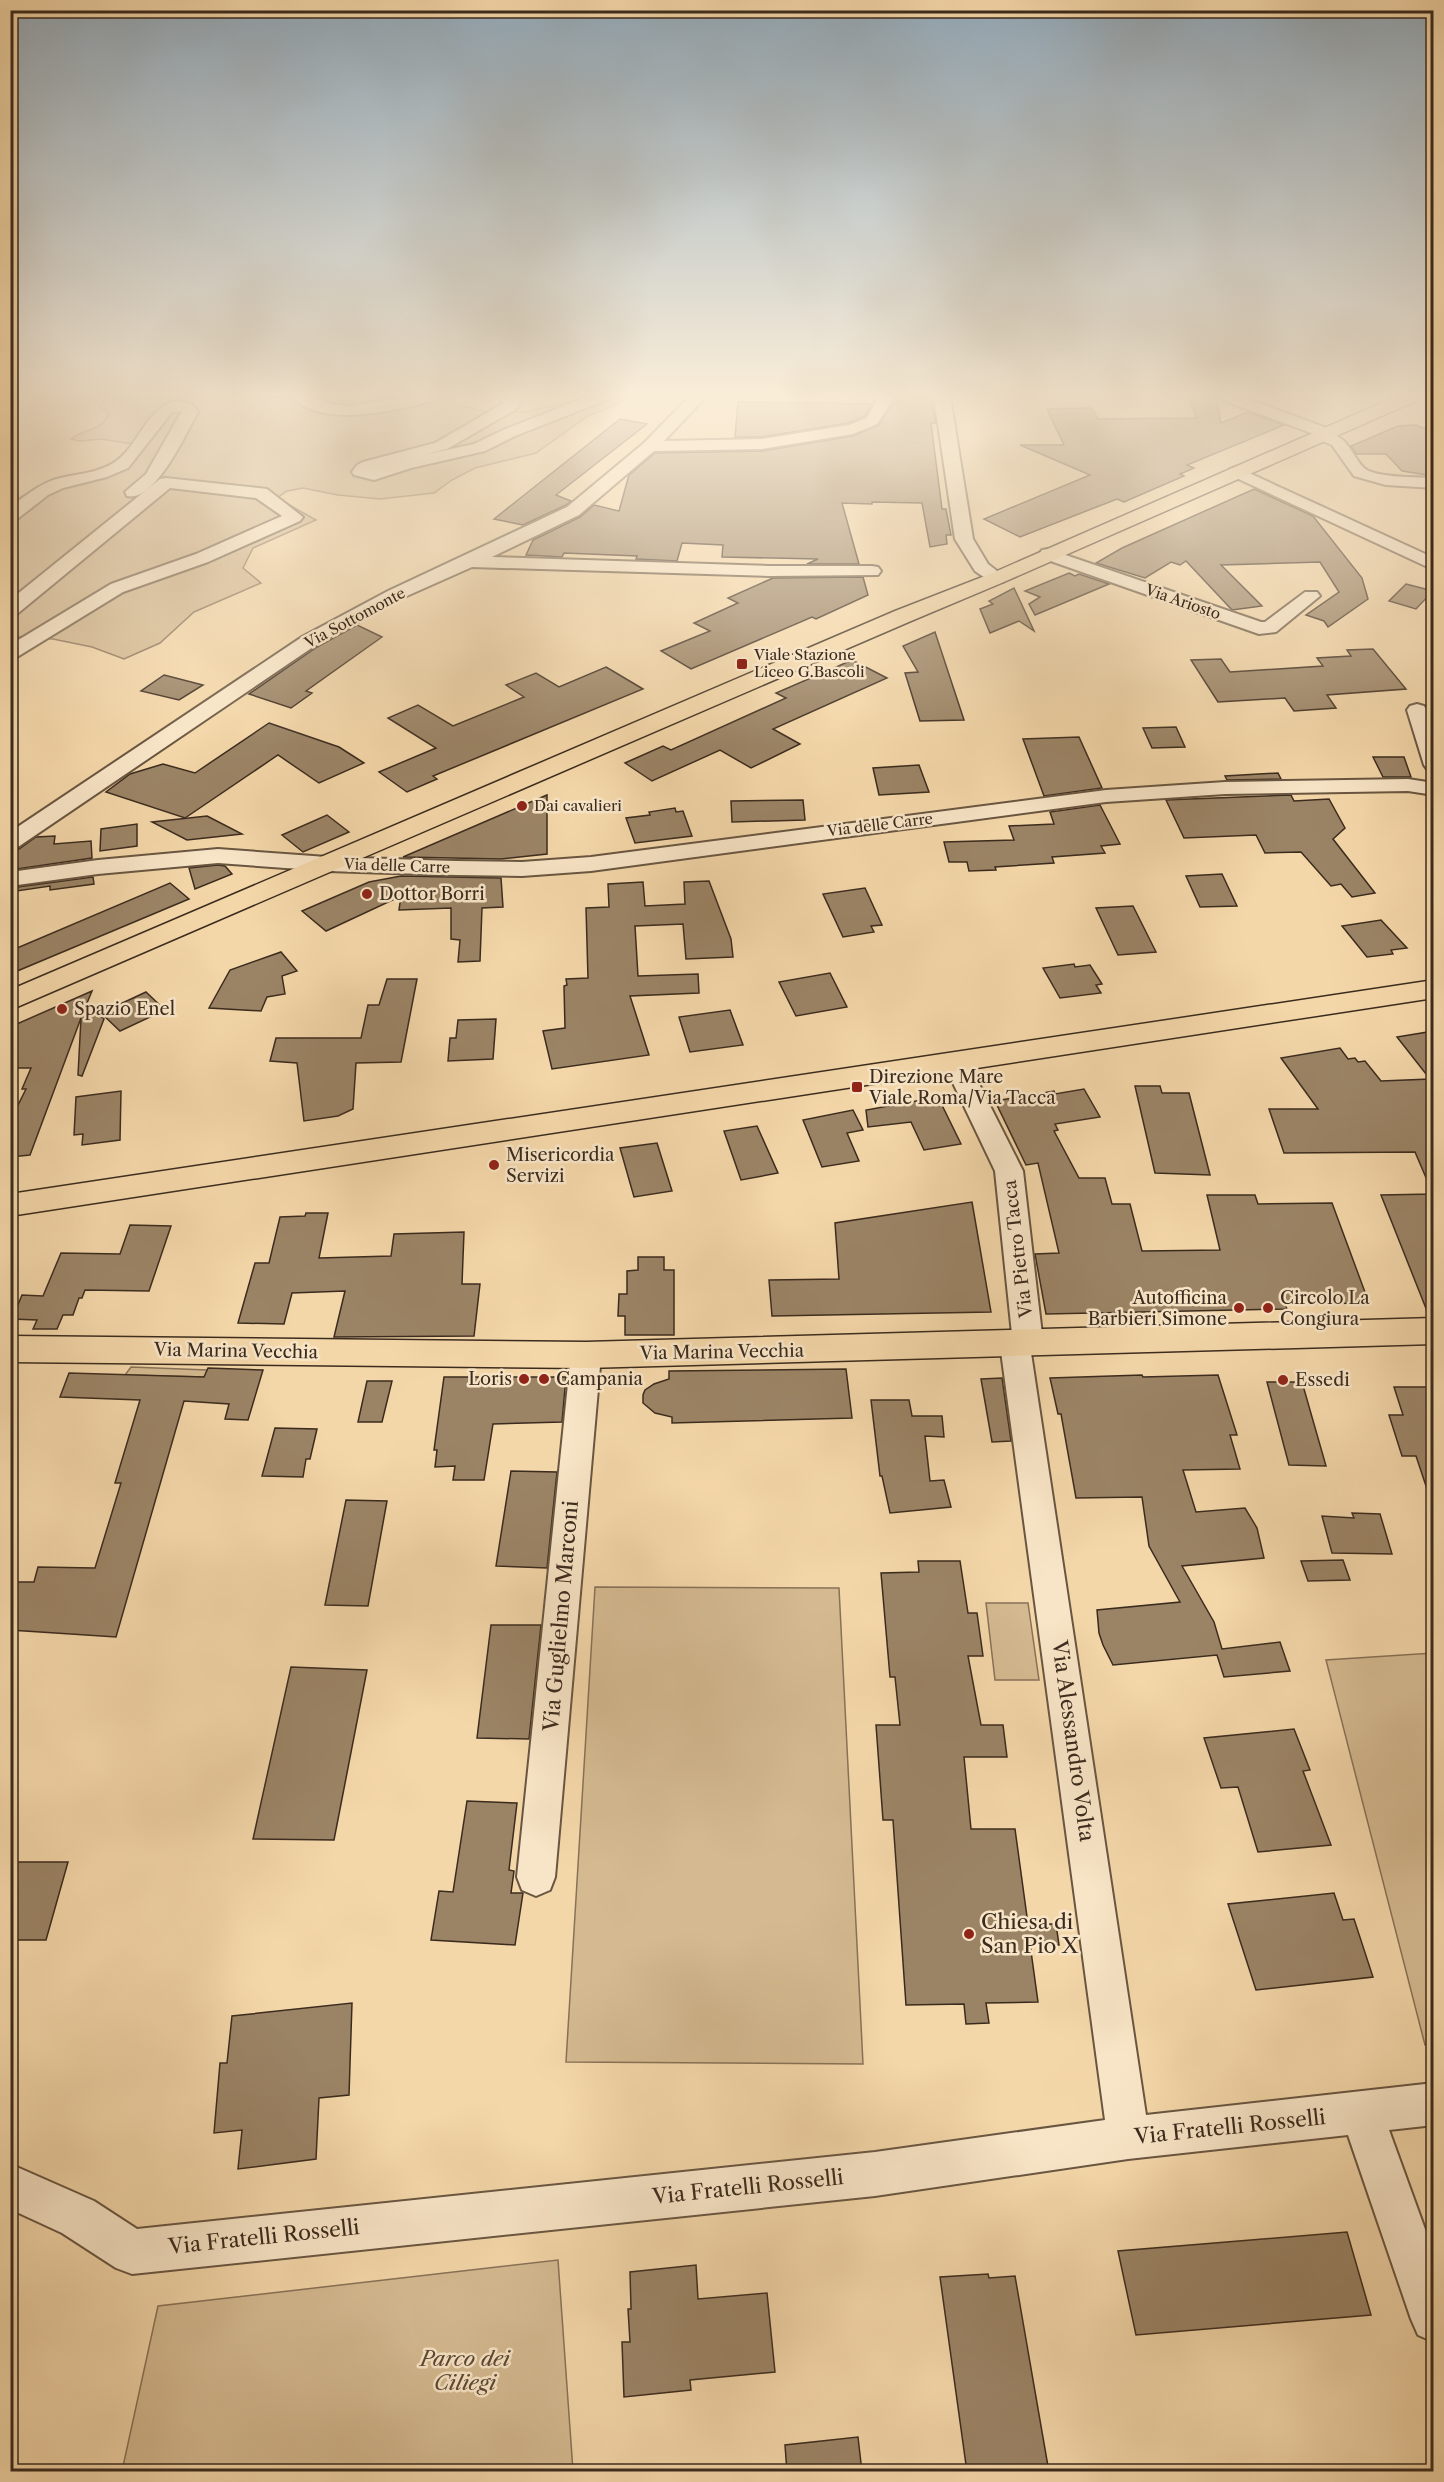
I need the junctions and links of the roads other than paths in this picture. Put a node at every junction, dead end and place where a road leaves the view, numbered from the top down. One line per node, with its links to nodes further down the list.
1 (111, 513): 14 (street)
2 (129, 513): 16 (street)
3 (288, 513): 18 (street)
4 (569, 513): 9 (street, Via Sottomonte)
5 (960, 513): 13 (street)
6 (1142, 513): 8 (main road)
7 (1323, 513): 10 (street)
8 (1048, 554): 13 (main road); 15 (street, Via Ariosto)
9 (468, 562): 11 (street); 22 (street, Via Sottomonte)
10 (1434, 565)
11 (872, 571)
12 (124, 572): 17 (street)
13 (997, 578): 23 (main road)
14 (10, 596)
15 (1311, 596)
16 (10, 610)
17 (10, 641)
18 (10, 652)
19 (1417, 710): 20 (street)
20 (1434, 765)
21 (1434, 789): 23 (street, Via delle Carre)
22 (10, 842)
23 (327, 864): 24 (street, Via delle Carre); 26 (main road)
24 (10, 879)
25 (1434, 989): 27 (main road)
26 (10, 1001)
27 (950, 1062): 28 (main road); 30 (street, Via Pietro Tacca)
28 (10, 1205)
29 (1434, 1331): 30 (main road, Via Marina Vecchia)
30 (1022, 1344): 32 (main road, Via Marina Vecchia); 36 (street, Via Alessandro Volta)
31 (10, 1349): 32 (main road, Via Marina Vecchia)
32 (586, 1355): 33 (street, Via Guglielmo Marconi)
33 (536, 1877)
34 (1434, 2104): 35 (street, Via Fratelli Rosselli)
35 (1362, 2113): 36 (street, Via Fratelli Rosselli); 38 (street)
36 (1128, 2138): 37 (street, Via Fratelli Rosselli)
37 (10, 2186)
38 (1434, 2319)

